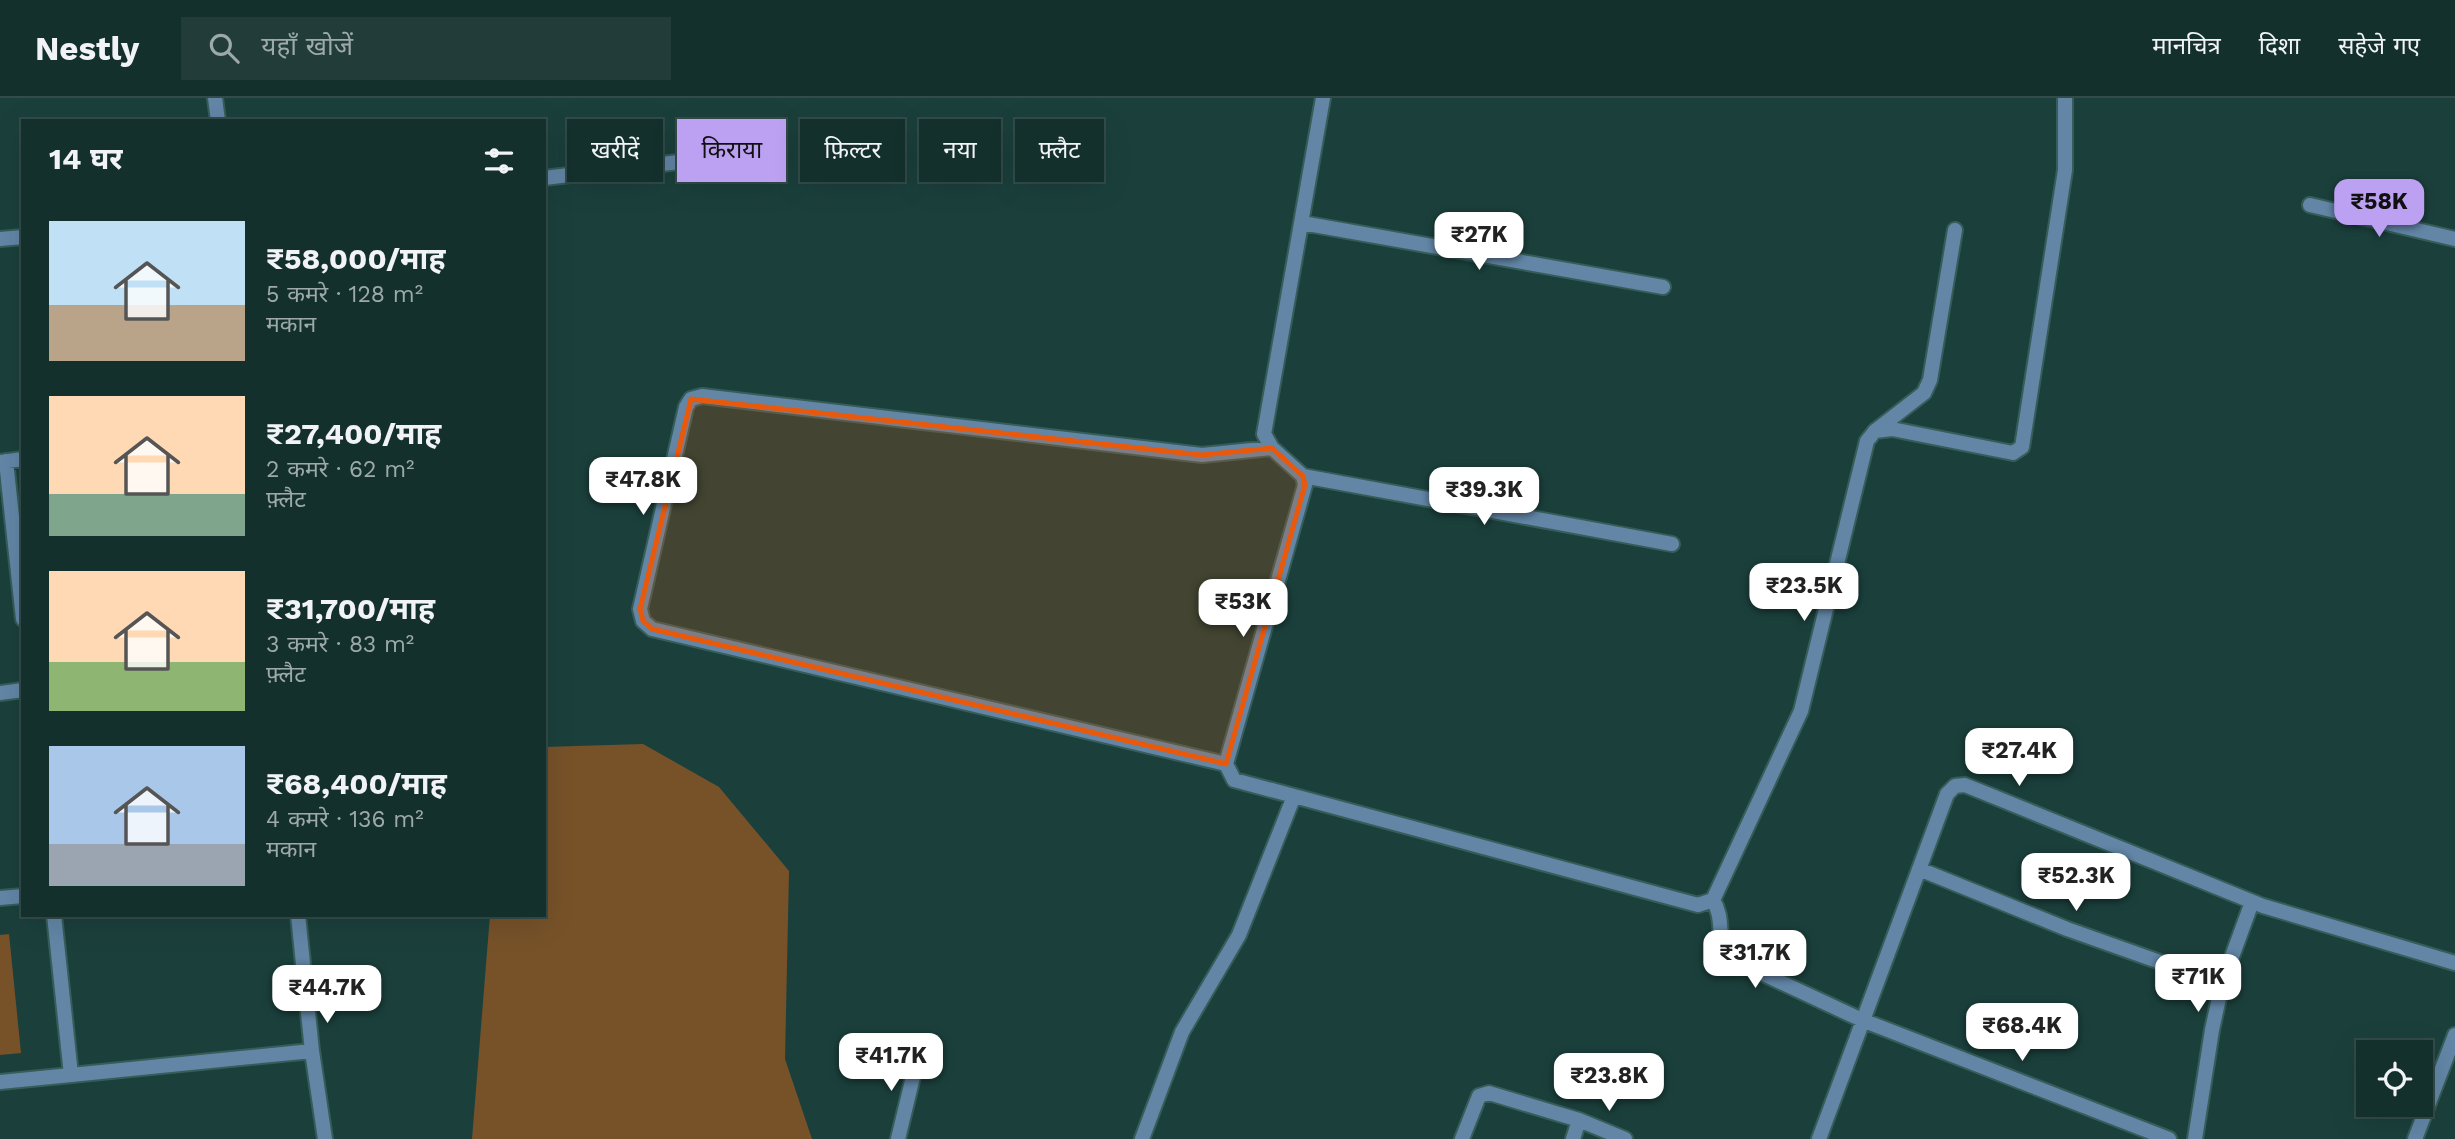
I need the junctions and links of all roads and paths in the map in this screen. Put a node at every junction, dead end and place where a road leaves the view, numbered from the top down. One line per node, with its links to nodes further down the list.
1 (215, 98): 4 (street)
2 (1323, 98): 8 (street)
3 (2065, 98): 14 (street)
4 (218, 119)
5 (677, 162): 6 (street)
6 (546, 178)
7 (2310, 205): 12 (street)
8 (1302, 223): 13 (street); 15 (street)
9 (1955, 230): 14 (street)
10 (21, 237): 11 (street)
11 (0, 239)
12 (2455, 239)
13 (1663, 287)
14 (1875, 431): 28 (street)
15 (1272, 448): 18 (street); 23 (street)
16 (21, 460): 17 (street)
17 (3, 462): 20 (street)
18 (1303, 476): 19 (street); 23 (street)
19 (1672, 544)
20 (21, 603)
21 (21, 690): 22 (street)
22 (0, 693)
23 (1226, 764): 24 (street)
24 (1294, 796): 28 (street); 43 (street)
25 (1919, 869): 29 (street); 33 (street); 34 (street)
26 (21, 896): 27 (street)
27 (0, 898)
28 (1713, 900): 34 (street)
29 (2252, 902): 32 (street); 33 (street)
30 (54, 917): 38 (street)
31 (298, 917): 36 (street)
32 (2455, 963)
33 (2222, 984): 49 (street)
34 (1862, 1020): 47 (street); 48 (street)
35 (2455, 1035): 50 (street)
36 (312, 1051): 38 (street); 41 (street)
37 (918, 1056): 42 (street)
38 (71, 1075): 39 (street)
39 (0, 1082)
40 (1579, 1120): 44 (street); 45 (street); 46 (street)
41 (325, 1139)
42 (898, 1139)
43 (1142, 1139)
44 (1462, 1139)
45 (1573, 1139)
46 (1625, 1139)
47 (1819, 1139)
48 (2169, 1139)
49 (2195, 1139)
50 (2415, 1139)

